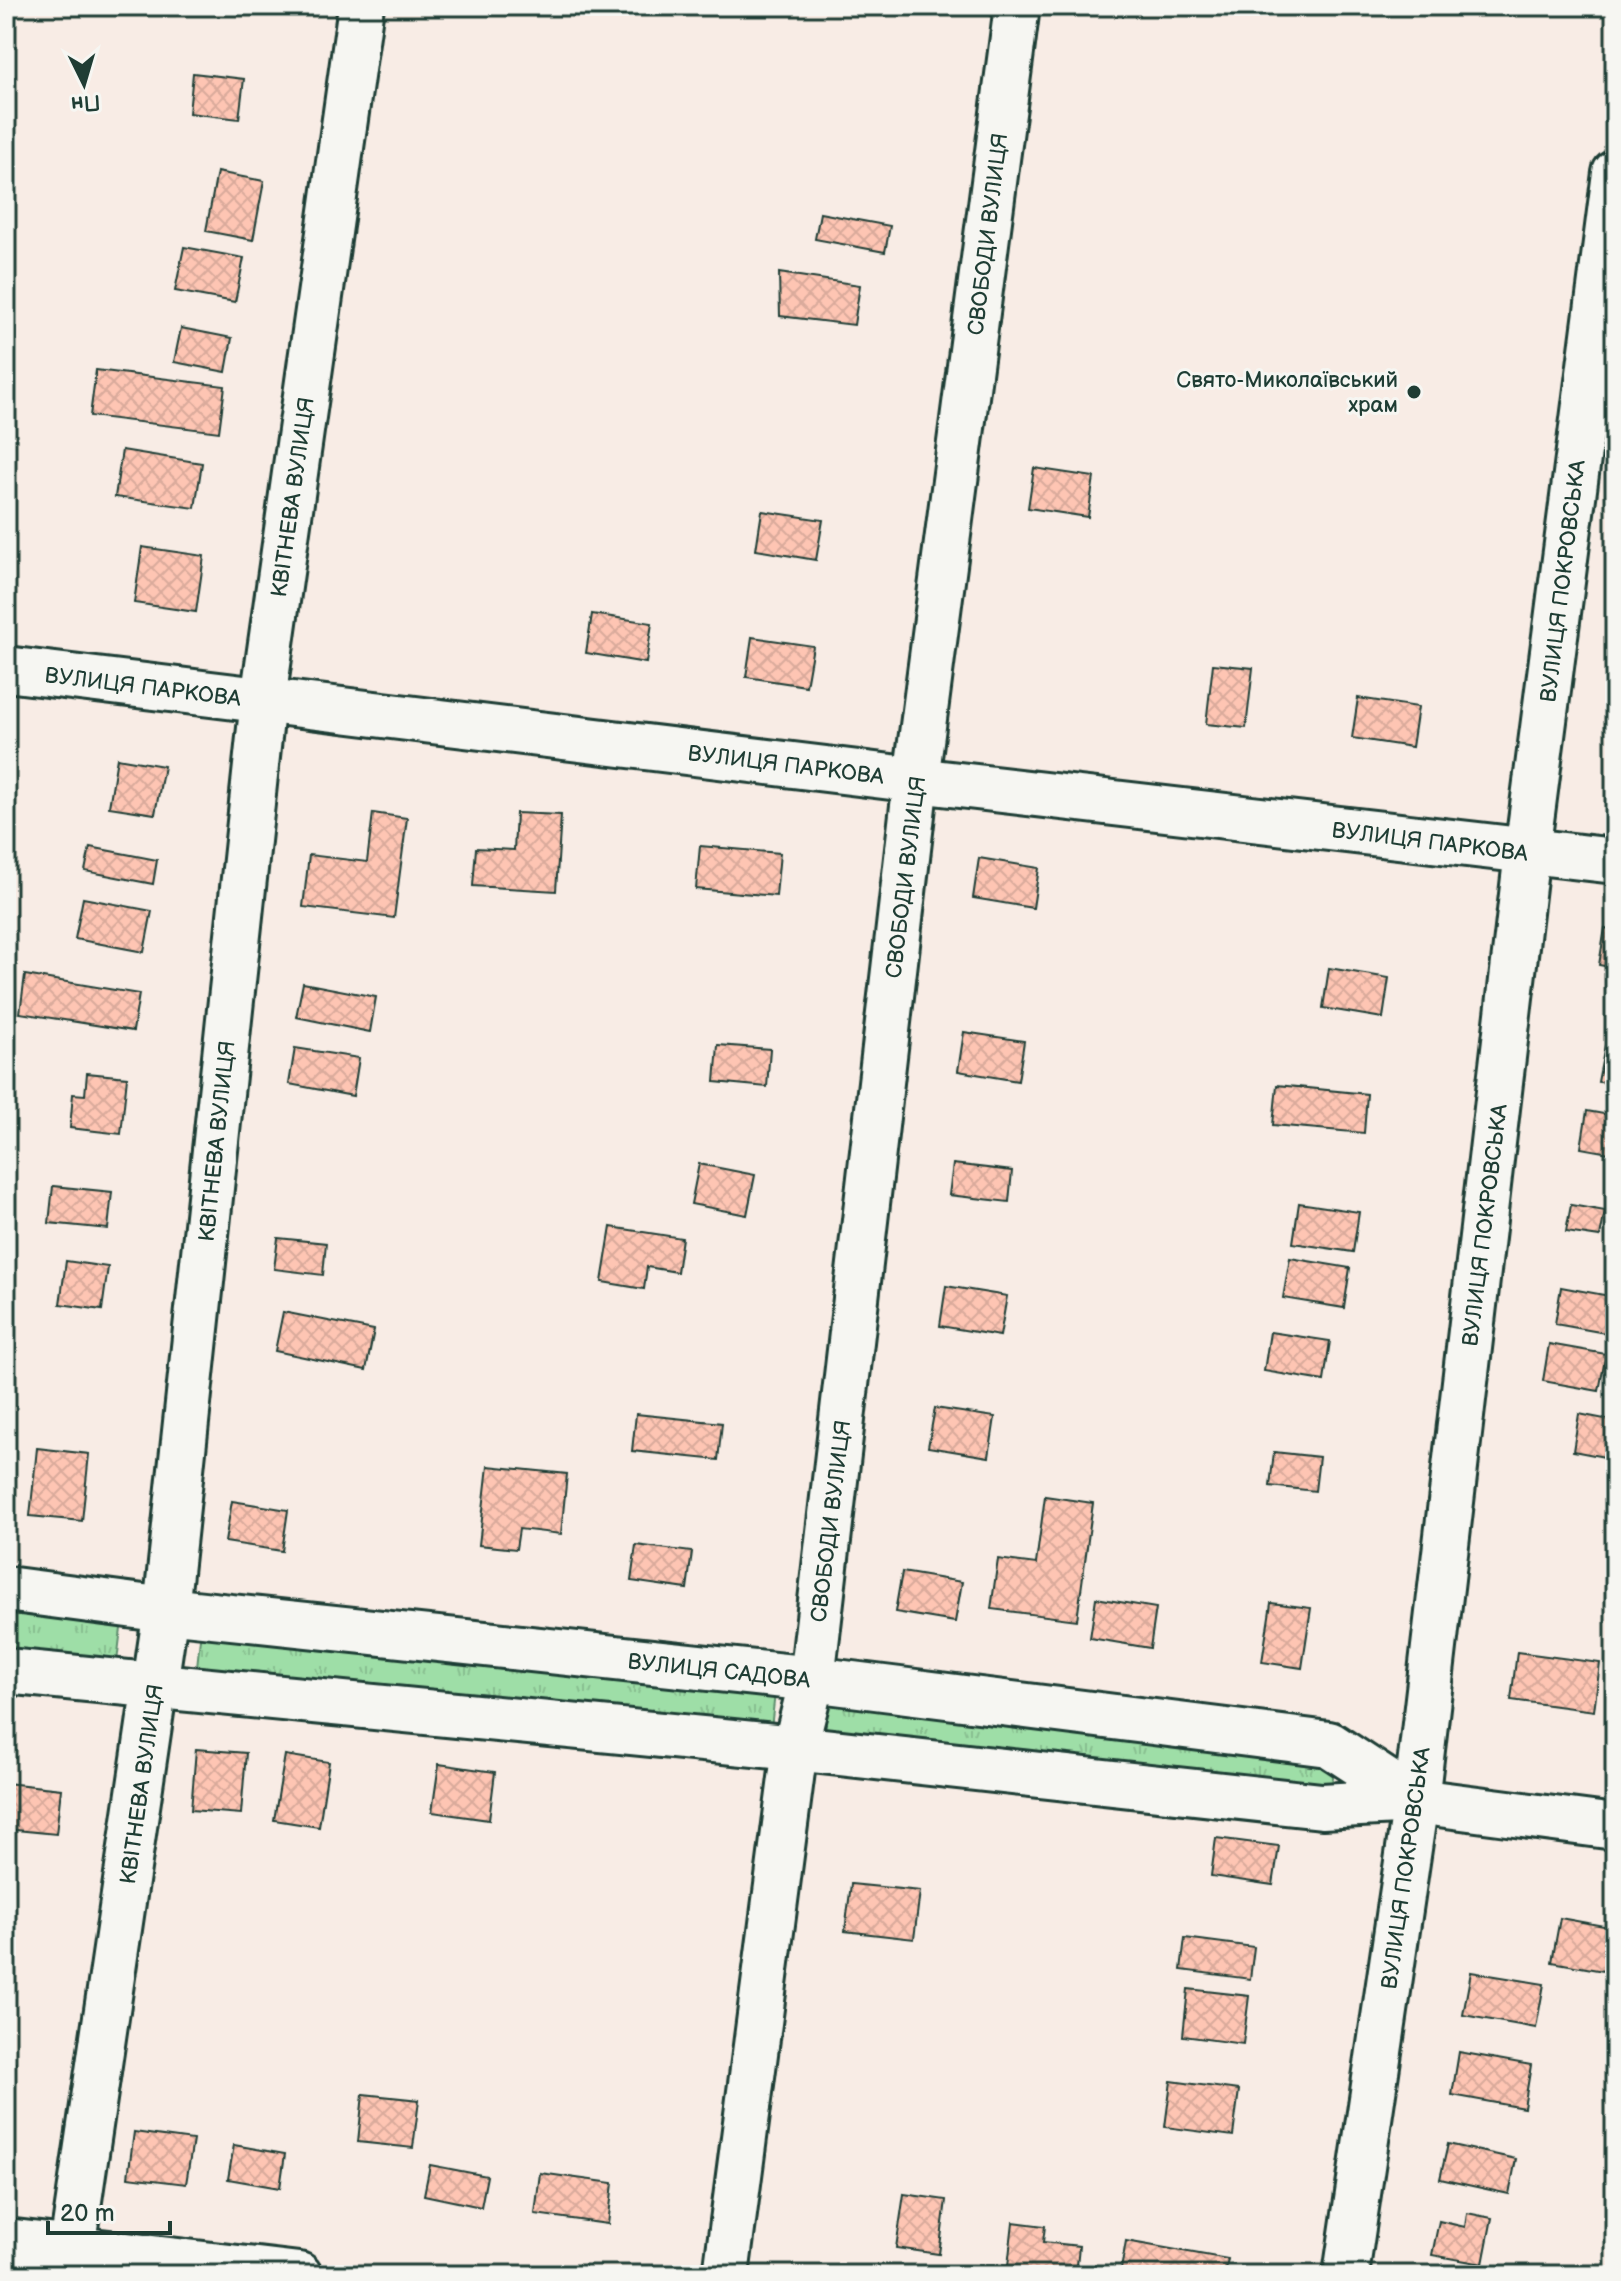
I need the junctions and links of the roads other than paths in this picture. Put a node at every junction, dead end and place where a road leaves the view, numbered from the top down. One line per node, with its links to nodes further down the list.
1 (361, 6): 5 (street, КВІТНЕВА ВУЛИЦЯ)
2 (1017, 6): 6 (street, СВОБОДИ ВУЛИЦЯ)
3 (1615, 173): 7 (street, ВУЛИЦЯ ПОКРОВСЬКА)
4 (6, 669): 5 (street, ВУЛИЦЯ ПАРКОВА)
5 (263, 700): 6 (street, ВУЛИЦЯ ПАРКОВА); 10 (street, КВІТНЕВА ВУЛИЦЯ)
6 (916, 780): 7 (street, ВУЛИЦЯ ПАРКОВА); 12 (street, СВОБОДИ ВУЛИЦЯ)
7 (1527, 852): 8 (street, ВУЛИЦЯ ПАРКОВА); 15 (street, ВУЛИЦЯ ПОКРОВСЬКА)
8 (1615, 861)
9 (6, 1589): 10 (street, ВУЛИЦЯ САДОВА)
10 (166, 1610): 12 (street, ВУЛИЦЯ САДОВА); 13 (street, КВІТНЕВА ВУЛИЦЯ)
11 (6, 1671): 13 (street, ВУЛИЦЯ САДОВА)
12 (812, 1679): 14 (street, СВОБОДИ ВУЛИЦЯ); 15 (street, ВУЛИЦЯ САДОВА)
13 (155, 1687): 14 (street, ВУЛИЦЯ САДОВА); 18 (street, КВІТНЕВА ВУЛИЦЯ)
14 (795, 1748): 15 (street, ВУЛИЦЯ САДОВА); 20 (street, СВОБОДИ ВУЛИЦЯ)
15 (1416, 1801): 16 (street, ВУЛИЦЯ САДОВА); 21 (street, ВУЛИЦЯ ПОКРОВСЬКА)
16 (1615, 1827)
17 (6, 2241): 18 (street)
18 (69, 2263): 19 (street)
19 (299, 2275)
20 (726, 2275)
21 (1346, 2275)

